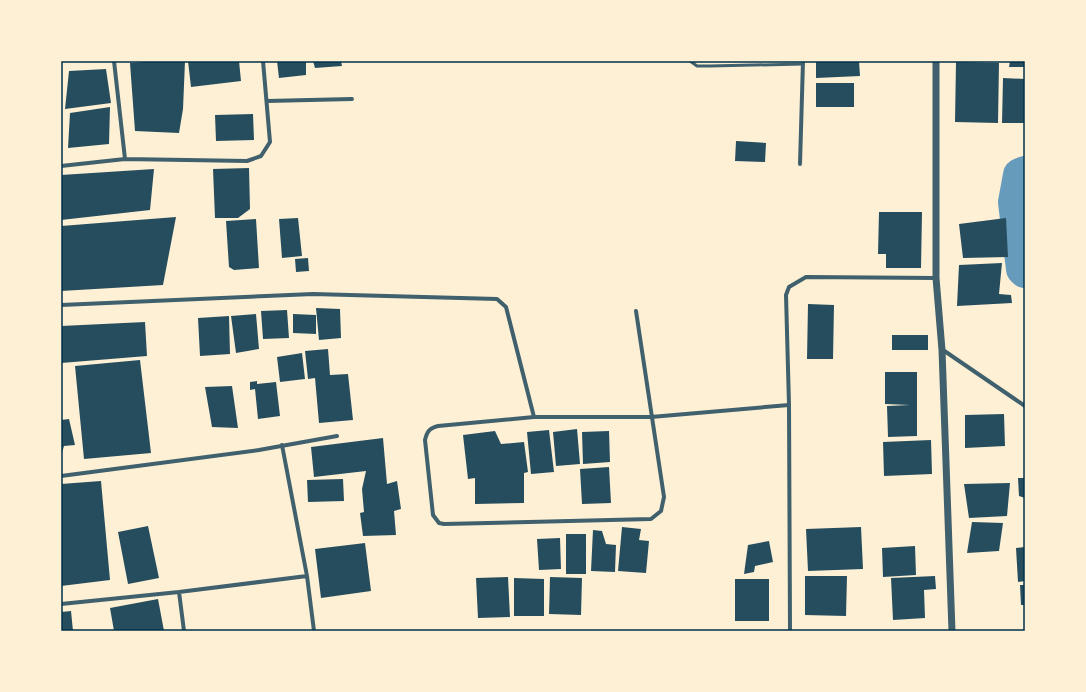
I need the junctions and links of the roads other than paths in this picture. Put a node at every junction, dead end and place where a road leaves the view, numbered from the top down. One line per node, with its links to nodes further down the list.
1 (114, 61): 8 (street)
2 (263, 61): 7 (street)
3 (690, 61): 5 (lane)
4 (936, 61): 11 (street)
5 (803, 62): 9 (street)
6 (352, 99): 7 (street)
7 (266, 101): 8 (street)
8 (125, 159): 10 (street)
9 (800, 164)
10 (61, 166)
11 (936, 278): 14 (street); 15 (street)
12 (61, 304): 17 (street)
13 (636, 311): 18 (street)
14 (942, 350): 16 (street); 28 (street)
15 (789, 405): 18 (street); 27 (street)
16 (1025, 406)
17 (534, 417): 18 (street); 18 (street)
18 (651, 417)
19 (337, 436): 20 (street)
20 (282, 445): 21 (street); 22 (street)
21 (61, 476)
22 (307, 576): 23 (street); 26 (street)
23 (178, 592): 24 (street); 25 (street)
24 (61, 604)
25 (184, 631)
26 (314, 631)
27 (790, 631)
28 (952, 631)

